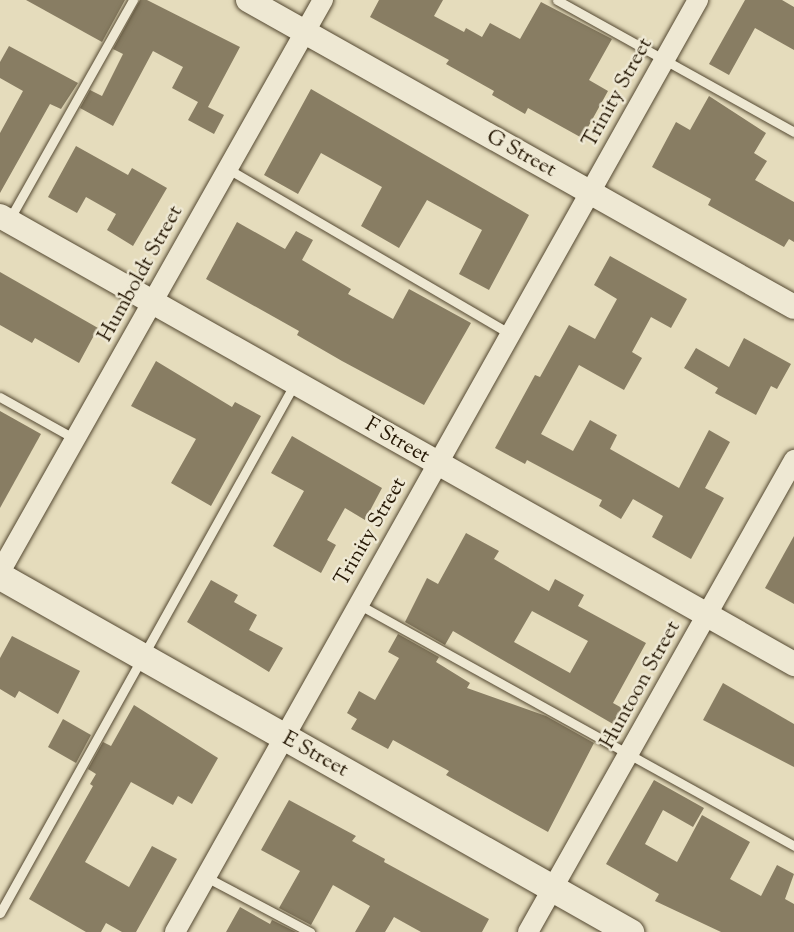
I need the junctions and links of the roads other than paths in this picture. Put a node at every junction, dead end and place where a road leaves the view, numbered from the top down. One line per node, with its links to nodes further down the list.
1 (133, 0): 11 (lane)
2 (248, 0): 6 (street, G Street)
3 (323, 0): 6 (street, Humboldt Street)
4 (557, 0): 7 (lane)
5 (698, 0): 7 (street, Trinity Street)
6 (305, 32): 9 (street, Humboldt Street); 10 (street, G Street)
7 (663, 61): 8 (lane); 10 (street, Trinity Street)
8 (794, 132)
9 (228, 169): 12 (street, Humboldt Street); 14 (lane)
10 (589, 192): 13 (street, G Street); 14 (street, Trinity Street)
11 (4, 219): 12 (street, F Street)
12 (153, 301): 15 (street, F Street); 17 (street, Humboldt Street)
13 (794, 308)
14 (510, 334): 19 (street, Trinity Street)
15 (295, 382): 19 (street, F Street); 24 (lane)
16 (0, 397): 17 (lane)
17 (75, 439): 21 (street, Humboldt Street)
18 (794, 460): 20 (street, Huntoon Street)
19 (438, 465): 22 (street, Trinity Street); 23 (street, F Street)
20 (788, 483): 23 (street, Huntoon Street)
21 (0, 574): 24 (main road, E Street)
22 (358, 604): 26 (street, Trinity Street); 27 (lane)
23 (706, 616): 25 (street, F Street); 27 (street, Huntoon Street)
24 (141, 657): 26 (main road, E Street); 31 (lane)
25 (794, 664)
26 (283, 737): 29 (street, Trinity Street); 30 (main road, E Street)
27 (630, 753): 28 (lane); 30 (street, Huntoon Street)
28 (794, 846)
29 (206, 877): 32 (street, Trinity Street); 33 (lane)
30 (553, 889): 34 (street, Huntoon Street); 35 (main road, E Street)
31 (0, 913)
32 (175, 932)
33 (310, 932)
34 (528, 932)
35 (630, 932)

